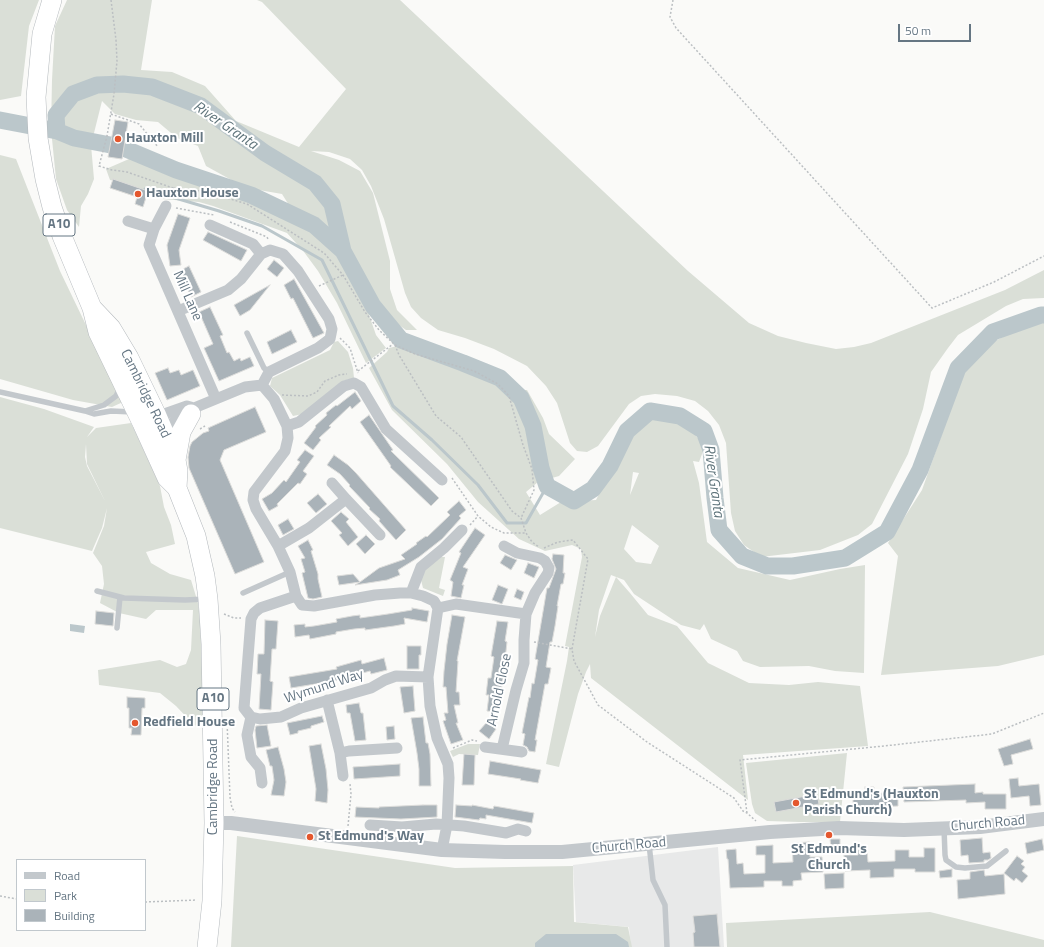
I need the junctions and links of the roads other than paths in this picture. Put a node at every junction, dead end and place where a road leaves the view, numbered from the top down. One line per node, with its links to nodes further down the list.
1 (52, 0): 7 (highway, Cambridge Road / A10)
2 (166, 206): 5 (street, Mill Lane)
3 (128, 221): 5 (street)
4 (210, 225): 6 (street)
5 (154, 229): 8 (street, Mill Lane)
6 (262, 254): 8 (street); 10 (street)
7 (92, 308): 11 (highway, Cambridge Road / A10); 17 (highway, Cambridge Road / A10)
8 (178, 311): 14 (street, Mill Lane)
9 (246, 333): 10 (lane)
10 (269, 372): 12 (street)
11 (122, 380): 15 (lane); 17 (highway, Cambridge Road / A10)
12 (262, 385): 14 (street); 18 (street)
13 (0, 392): 15 (lane)
14 (216, 399): 16 (street)
15 (85, 411): 17 (lane)
16 (193, 418): 17 (street); 19 (highway)
17 (149, 423): 19 (highway, Cambridge Road / A10); 22 (highway, Cambridge Road / A10)
18 (287, 426): 20 (street); 26 (street)
19 (176, 460): 22 (highway, Cambridge Road / A10)
20 (446, 478)
21 (332, 482): 23 (street)
22 (177, 488): 34 (highway, Cambridge Road / A10)
23 (346, 499): 25 (street); 26 (street)
24 (462, 530): 31 (street)
25 (380, 535)
26 (278, 546): 28 (street)
27 (504, 546): 36 (street, Arnold Close)
28 (290, 572): 30 (lane); 32 (street)
29 (97, 591): 33 (lane)
30 (243, 593)
31 (411, 593): 32 (street); 35 (street)
32 (296, 596): 40 (street)
33 (120, 597): 34 (lane); 37 (lane)
34 (214, 606): 49 (highway, Cambridge Road / A10)
35 (438, 608): 36 (street); 38 (street)
36 (526, 614): 43 (street, Arnold Close)
37 (117, 628)
38 (428, 677): 39 (street, Wymund Way); 50 (street)
39 (327, 700): 40 (street, Wymund Way); 45 (street)
40 (251, 717): 47 (street)
41 (485, 747): 43 (street, Arnold Close)
42 (397, 748): 45 (street)
43 (502, 749): 44 (street, Arnold Close)
44 (522, 752)
45 (340, 754): 46 (street)
46 (343, 776)
47 (262, 783)
48 (1044, 819): 52 (street, Church Road)
49 (214, 823): 55 (street, Church Road); 57 (highway, Cambridge Road / A10)
50 (447, 824): 51 (street); 53 (street); 55 (street)
51 (370, 825)
52 (944, 828): 54 (street, Church Road); 56 (lane)
53 (526, 831)
54 (649, 844): 55 (street, Church Road); 58 (lane)
55 (442, 850)
56 (1006, 851)
57 (208, 947)
58 (667, 947)

